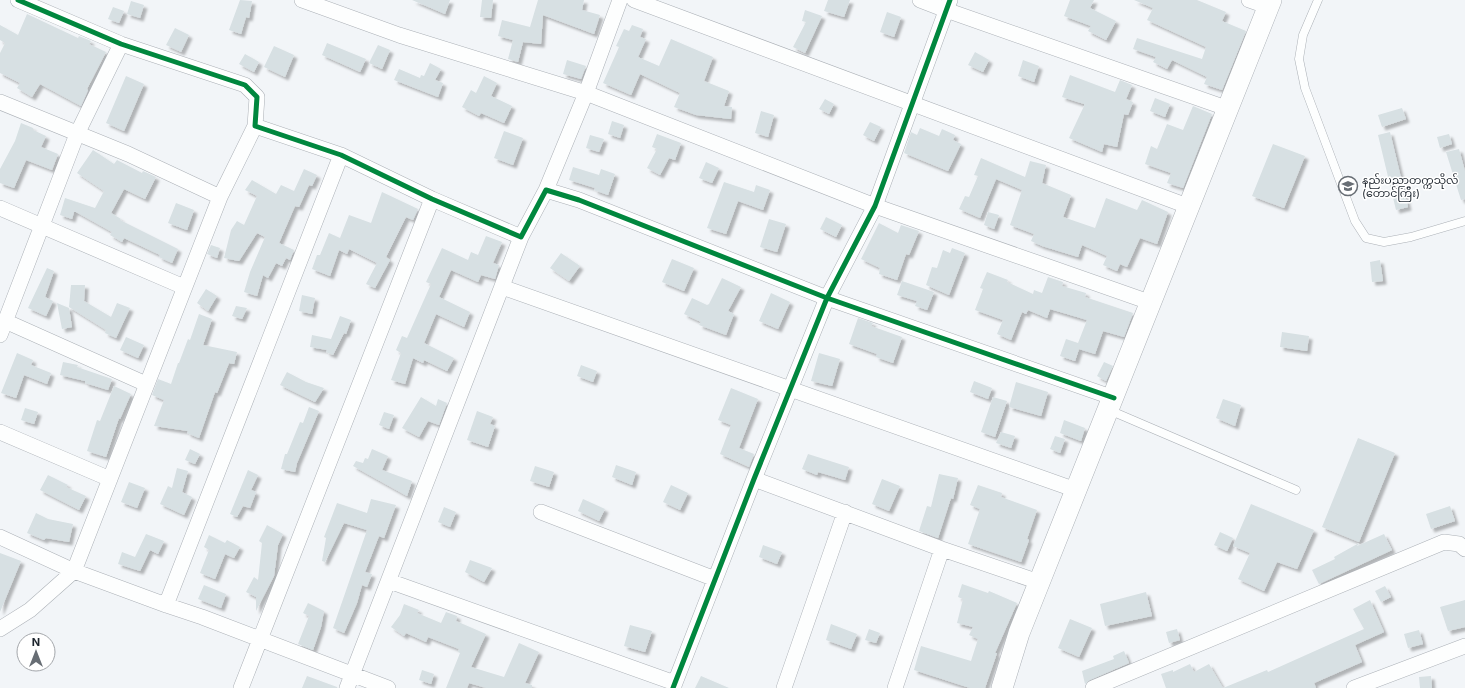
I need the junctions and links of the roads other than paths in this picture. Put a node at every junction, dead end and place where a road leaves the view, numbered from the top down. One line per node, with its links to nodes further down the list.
1 (302, 0): 11 (street)
2 (620, 0): 11 (street)
3 (634, 0): 13 (street)
4 (920, 0): 9 (street)
5 (1249, 0): 8 (street)
6 (1318, 0): 24 (lane)
7 (22, 1): 10 (street)
8 (1270, 3): 14 (main road)
9 (948, 5): 13 (street); 14 (street)
10 (121, 44): 15 (street); 16 (street)
11 (586, 93): 18 (street); 21 (street)
12 (0, 102): 16 (street)
13 (912, 102): 21 (street); 22 (street)
14 (1229, 109): 22 (main road)
15 (255, 126): 17 (street); 19 (street)
16 (76, 134): 19 (street); 25 (street)
17 (341, 156): 20 (street); 49 (street)
18 (546, 190): 26 (street); 29 (street)
19 (220, 197): 28 (street)
20 (432, 199): 26 (street); 51 (street)
21 (875, 206): 29 (street); 30 (street)
22 (1190, 207): 30 (main road)
23 (0, 208): 25 (street)
24 (1465, 222)
25 (41, 227): 28 (street); 31 (street)
26 (521, 237): 27 (street)
27 (502, 286): 33 (street); 47 (street)
28 (184, 288): 32 (street)
29 (827, 298): 33 (street); 34 (street)
30 (1152, 302): 34 (main road)
31 (3, 328): 32 (street)
32 (146, 384): 36 (street)
33 (790, 389): 37 (street); 38 (street)
34 (1111, 404): 38 (main road); 39 (lane)
35 (0, 432): 36 (street)
36 (110, 479): 45 (street)
37 (754, 479): 41 (street); 46 (street)
38 (1076, 490): 48 (main road)
39 (1296, 490)
40 (541, 512): 46 (street)
41 (845, 512): 43 (street); 58 (street)
42 (0, 537): 45 (street)
43 (942, 549): 48 (street); 59 (street)
44 (1465, 549): 61 (street)
45 (74, 571): 49 (street); 50 (street)
46 (715, 579): 54 (street)
47 (389, 581): 53 (street); 54 (street)
48 (1040, 582): 60 (main road)
49 (166, 605): 51 (street)
50 (0, 629)
51 (260, 640): 53 (street); 55 (street)
52 (1465, 646): 62 (street)
53 (353, 674): 56 (street); 57 (street)
54 (674, 686)
55 (241, 688)
56 (347, 688)
57 (388, 688)
58 (784, 688)
59 (895, 688)
60 (1002, 688)
61 (1093, 688)
62 (1354, 688)

